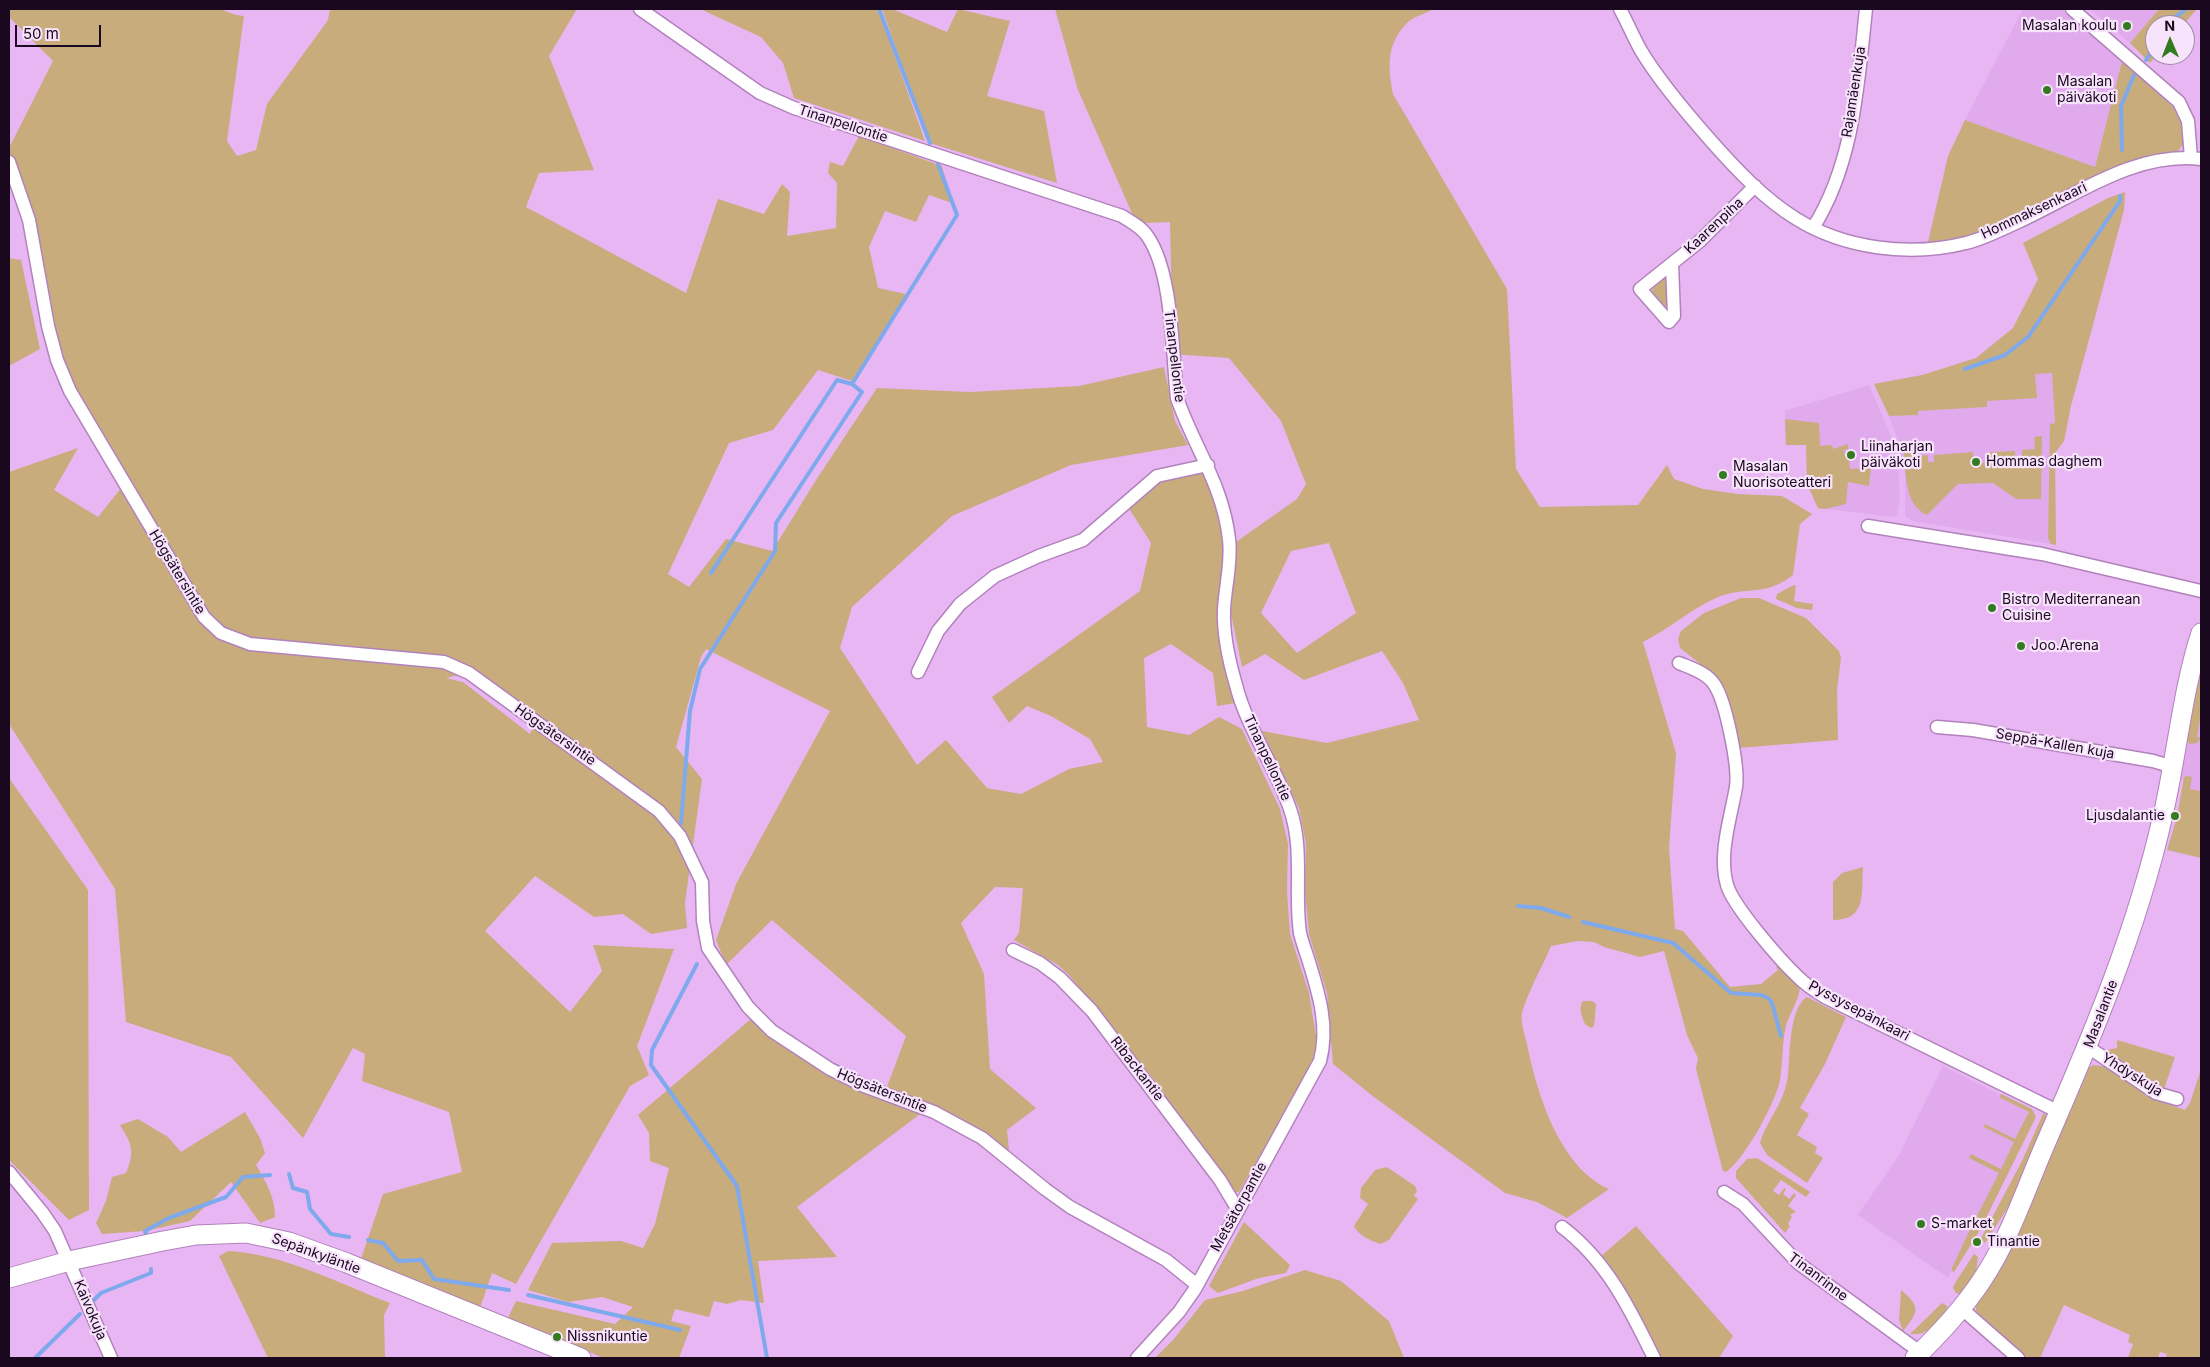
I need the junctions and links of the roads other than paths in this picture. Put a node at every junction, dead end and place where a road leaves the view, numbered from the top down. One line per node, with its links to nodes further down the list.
1 (640, 9): 10 (street, Tinanpellontie)
2 (1620, 9): 7 (street, Hommaksenkaari)
3 (1866, 9): 8 (street, Rajamäenkuja)
4 (2072, 9): 5 (street)
5 (2196, 159): 8 (street, Hommaksenkaari)
6 (9, 162): 29 (street, Högsätersintie)
7 (1755, 186): 8 (street, Hommaksenkaari); 9 (street, Kaarenpiha)
8 (1813, 228)
9 (1672, 264)
10 (1208, 465): 15 (street); 19 (street, Tinanpellontie)
11 (1868, 526): 12 (street)
12 (2201, 591)
13 (2201, 633): 17 (street, Masalantie)
14 (1679, 663): 22 (street, Pyssysepänkaari)
15 (918, 672)
16 (1937, 727): 17 (street, Seppä-Kallen kuja)
17 (2173, 766): 20 (street, Masalantie)
18 (1013, 950): 25 (street, Ribackantie)
19 (1324, 1044): 25 (street, Metsätorpantie)
20 (2088, 1047): 21 (street, Yhdyskuja); 22 (street, Masalantie)
21 (2177, 1099)
22 (2059, 1112): 30 (street, Masalantie)
23 (9, 1172): 27 (street, Kaivokuja)
24 (1724, 1192): 31 (street, Tinanrinne)
25 (1238, 1210): 29 (street, Metsätorpantie)
26 (1562, 1227): 35 (street)
27 (70, 1261): 28 (street, Sepänkyläntie); 32 (street, Kaivokuja); 33 (street, Sepänkyläntie)
28 (9, 1278)
29 (1197, 1285): 34 (street, Metsätorpantie)
30 (1961, 1308): 31 (street, Masalantie); 36 (street)
31 (1918, 1355)
32 (111, 1358)
33 (582, 1358)
34 (1137, 1358)
35 (1654, 1358)
36 (2018, 1358)

